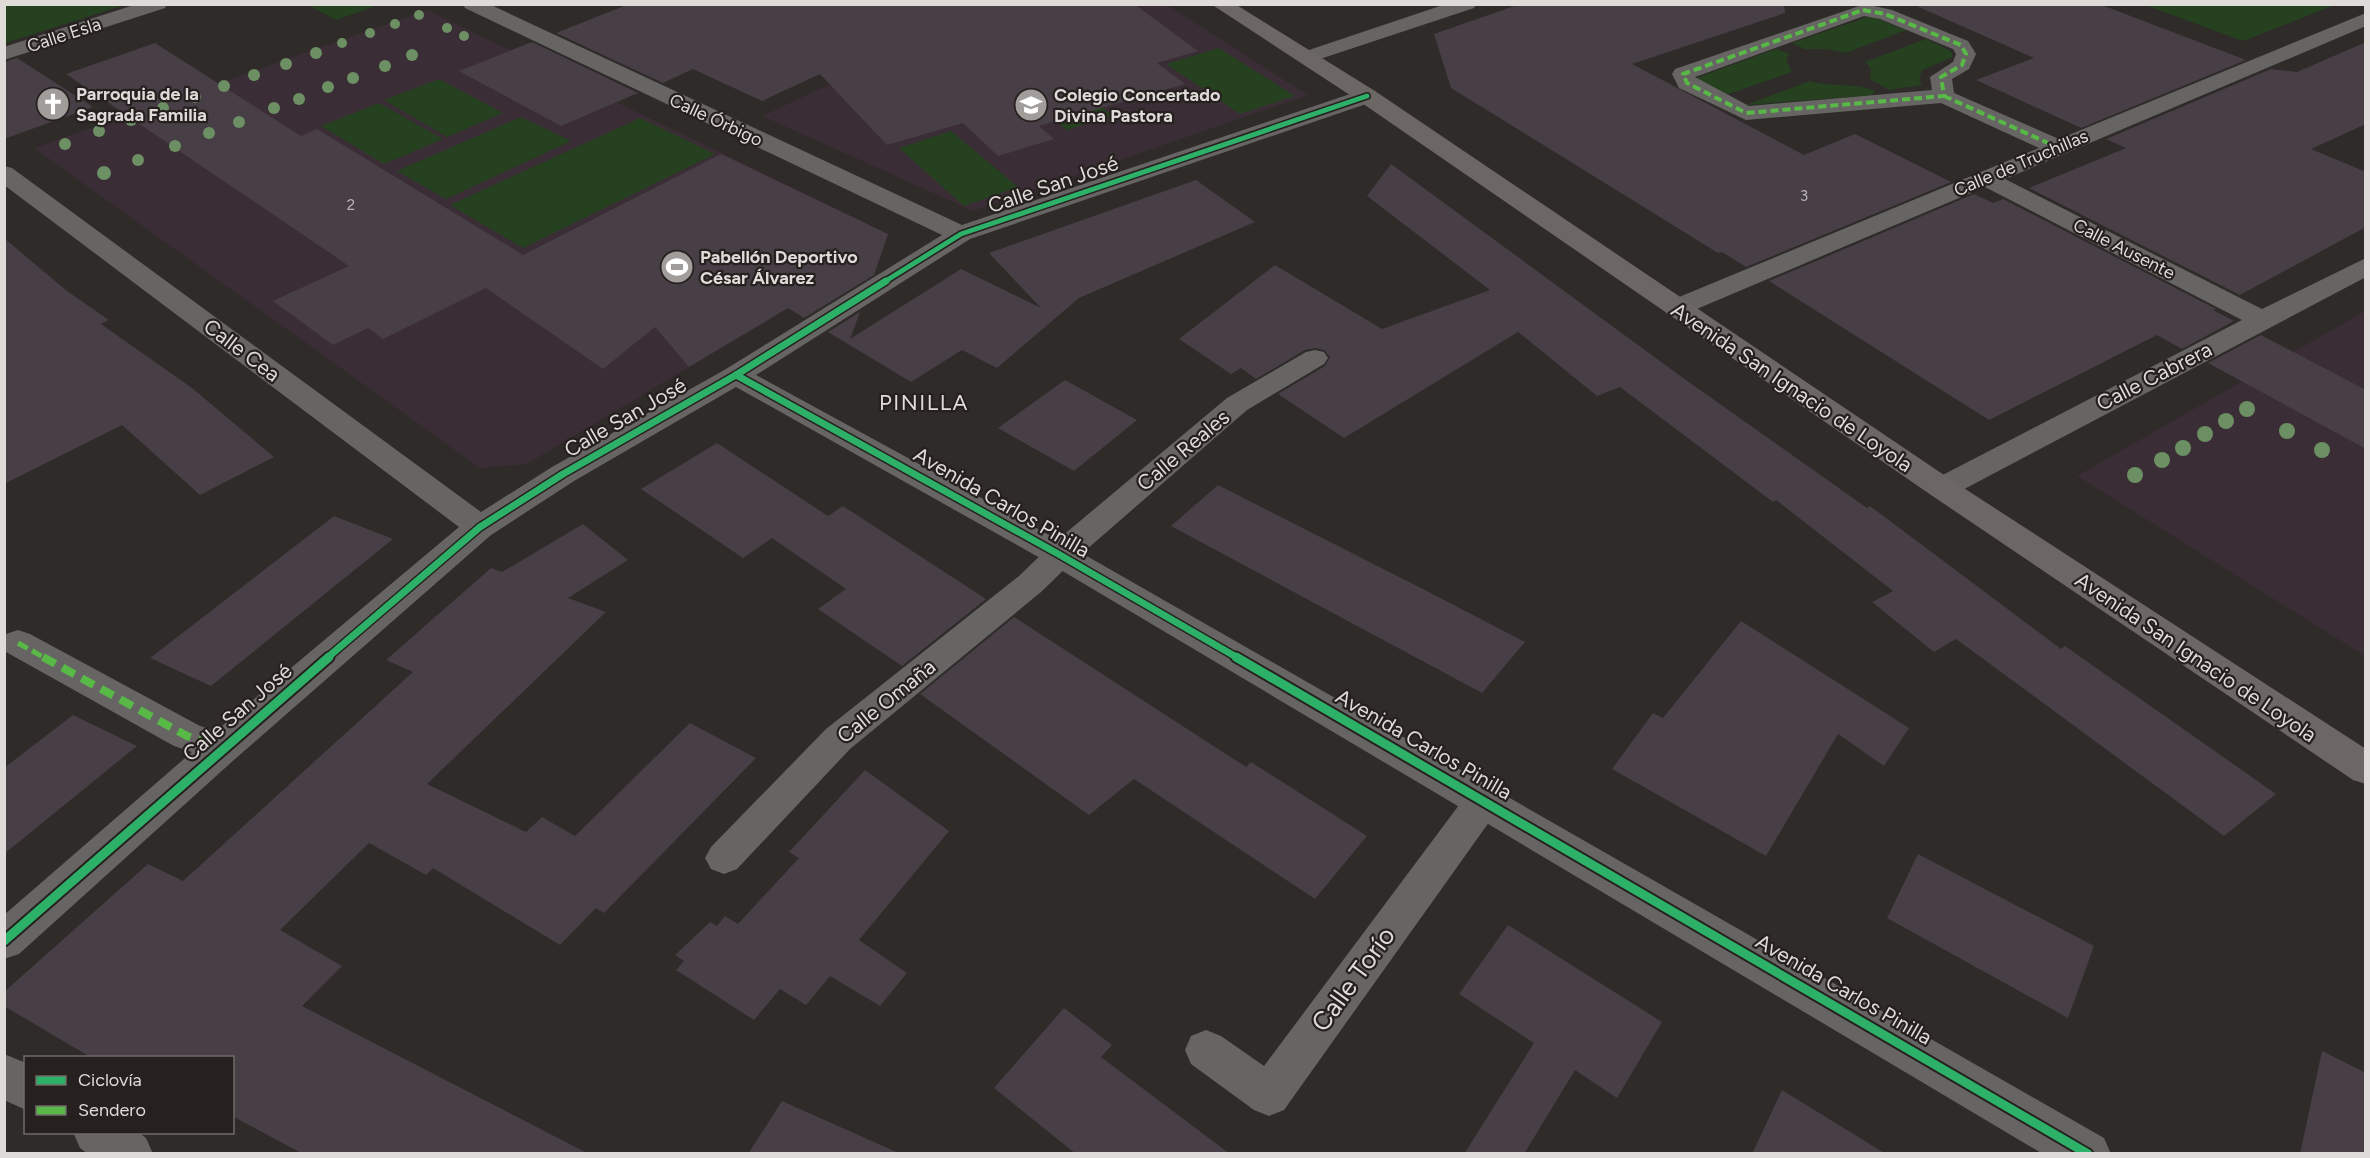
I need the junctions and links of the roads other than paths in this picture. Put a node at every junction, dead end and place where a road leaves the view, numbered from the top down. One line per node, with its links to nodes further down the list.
1 (158, 4): 6 (street, Calle Esla)
2 (472, 4): 13 (street, Calle Órbigo)
3 (1220, 4): 7 (main road, Avenida San Ignacio de Loyola)
4 (1467, 4): 7 (street)
5 (2366, 19): 10 (street, Calle de Truchillas)
6 (4, 54)
7 (1307, 57): 8 (main road, Avenida San Ignacio de Loyola)
8 (1367, 96): 13 (street, Calle San José); 15 (main road, Avenida San Ignacio de Loyola)
9 (1944, 96): 9 (street); 10 (street)
10 (2059, 148): 12 (street, Calle de Truchillas)
11 (4, 173): 20 (street, Calle Cea)
12 (1986, 178): 15 (street, Calle de Truchillas); 16 (street, Calle Ausente)
13 (961, 234): 18 (street, Calle San José)
14 (2366, 266): 16 (street, Calle Cabrera)
15 (1676, 308): 19 (main road, Avenida San Ignacio de Loyola)
16 (2262, 320): 19 (street, Calle Cabrera)
17 (1315, 358): 21 (lane, Calle Reales)
18 (736, 375): 20 (street, Calle San José); 21 (street, Avenida Carlos Pinilla)
19 (1942, 488): 24 (main road, Avenida San Ignacio de Loyola)
20 (480, 527): 23 (street, Calle San José)
21 (1059, 555): 25 (street, Avenida Carlos Pinilla); 26 (lane, Calle Omaña)
22 (18, 643): 23 (street)
23 (222, 748): 27 (street, Calle San José)
24 (2366, 769)
25 (1484, 800): 28 (lane, Calle Torío); 33 (street, Avenida Carlos Pinilla)
26 (724, 858)
27 (4, 941)
28 (1206, 1050)
29 (4, 1075): 30 (street)
30 (24, 1087)
31 (99, 1134): 32 (street)
32 (130, 1154)
33 (2088, 1154)

